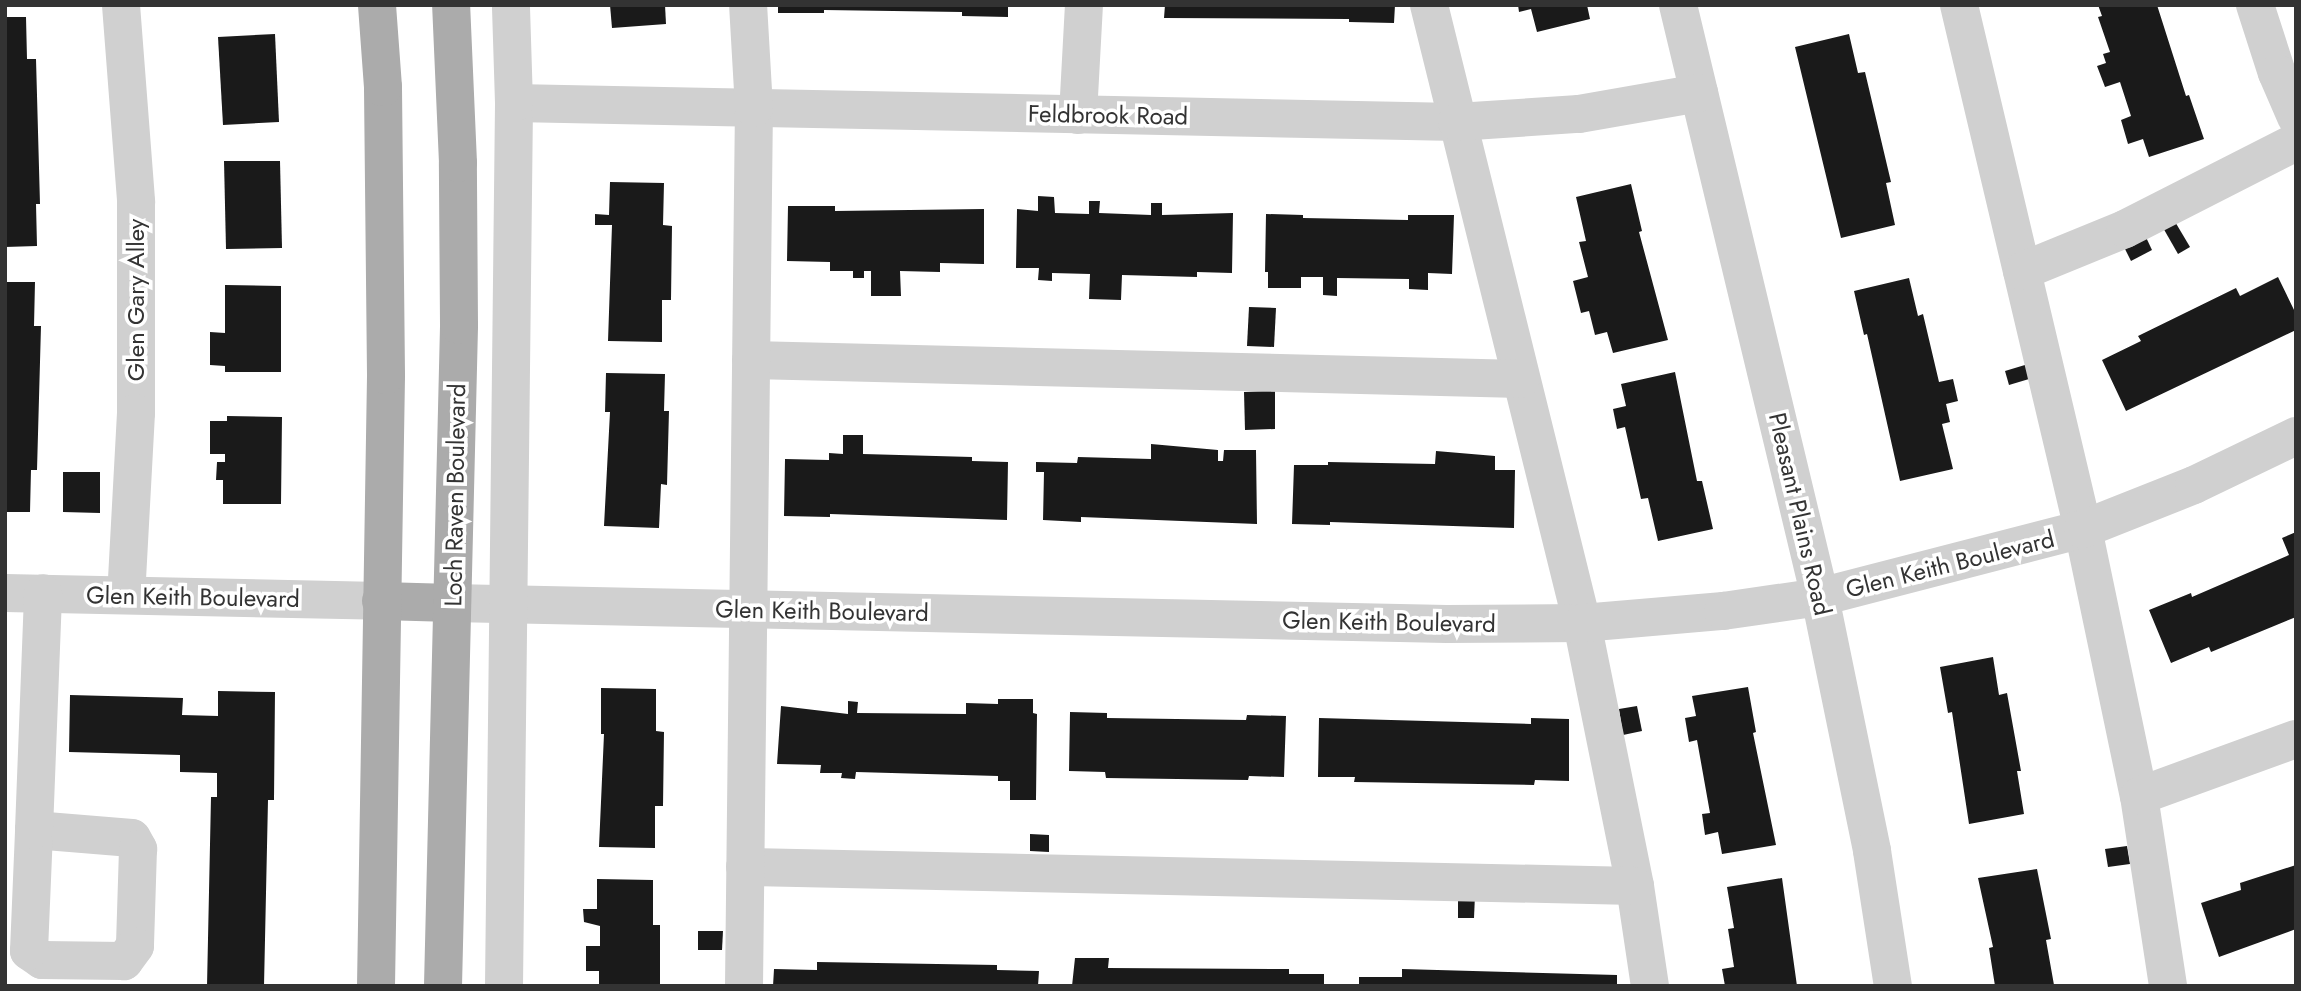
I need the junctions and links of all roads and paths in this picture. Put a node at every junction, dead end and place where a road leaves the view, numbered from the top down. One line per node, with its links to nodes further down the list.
1 (121, 5): 25 (street, Glen Gary Alley)
2 (377, 5): 27 (main road)
3 (451, 5): 28 (main road, Loch Raven Boulevard)
4 (511, 5): 12 (street)
5 (748, 5): 13 (street)
6 (1084, 5): 14 (street)
7 (1429, 5): 16 (street)
8 (1678, 5): 11 (street, Pleasant Plains Road)
9 (1959, 5): 18 (street)
10 (2255, 5): 15 (street)
11 (1699, 93): 16 (street, Feldbrook Road); 26 (street, Pleasant Plains Road)
12 (514, 103): 13 (street, Feldbrook Road); 29 (street)
13 (754, 108): 14 (street, Feldbrook Road); 19 (street)
14 (1078, 115): 16 (street, Feldbrook Road)
15 (2296, 117)
16 (1457, 122): 20 (street)
17 (2296, 142): 18 (street)
18 (2022, 271): 22 (street)
19 (751, 360): 20 (street); 30 (street)
20 (1521, 379): 31 (street)
21 (2296, 436): 22 (street, Glen Keith Boulevard)
22 (2083, 529): 26 (street, Glen Keith Boulevard); 33 (street)
23 (5, 593): 24 (street, Glen Keith Boulevard)
24 (43, 593): 25 (street, Glen Keith Boulevard); 34 (street)
25 (126, 595): 27 (street, Glen Keith Boulevard)
26 (1821, 597): 31 (street, Glen Keith Boulevard); 42 (street, Pleasant Plains Road)
27 (381, 601): 28 (main road); 37 (main road)
28 (452, 603): 29 (street, Glen Keith Boulevard); 38 (main road, Loch Raven Boulevard)
29 (509, 604): 30 (street, Glen Keith Boulevard); 39 (street)
30 (748, 610): 31 (street, Glen Keith Boulevard); 35 (street)
31 (1582, 623): 36 (street)
32 (2296, 739): 33 (street)
33 (2139, 796): 43 (street)
34 (34, 830)
35 (745, 867): 36 (street); 40 (street)
36 (1635, 886): 41 (street)
37 (376, 986)
38 (443, 986)
39 (504, 986)
40 (744, 986)
41 (1650, 986)
42 (1893, 986)
43 (2168, 986)

